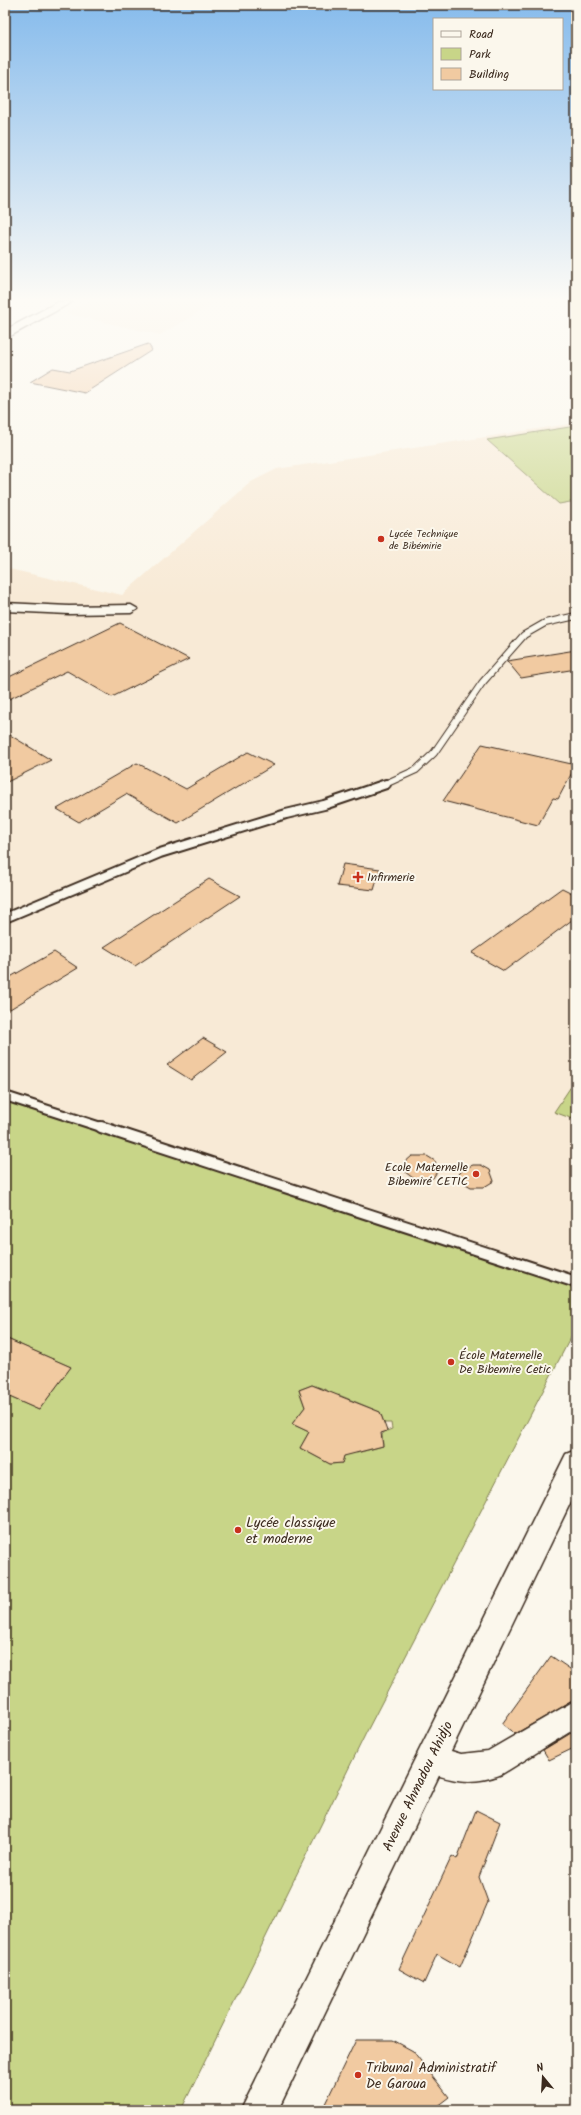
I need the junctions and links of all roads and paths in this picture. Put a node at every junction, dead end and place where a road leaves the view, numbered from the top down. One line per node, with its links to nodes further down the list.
1 (5, 607): 2 (street)
2 (131, 609)
3 (576, 616): 4 (lane)
4 (5, 918)
5 (5, 1096): 6 (lane)
6 (576, 1282)
7 (576, 1462): 9 (main road, Avenue Ahmadou Ahidjo)
8 (576, 1713): 9 (street)
9 (431, 1759): 10 (main road, Avenue Ahmadou Ahidjo)
10 (259, 2110)

